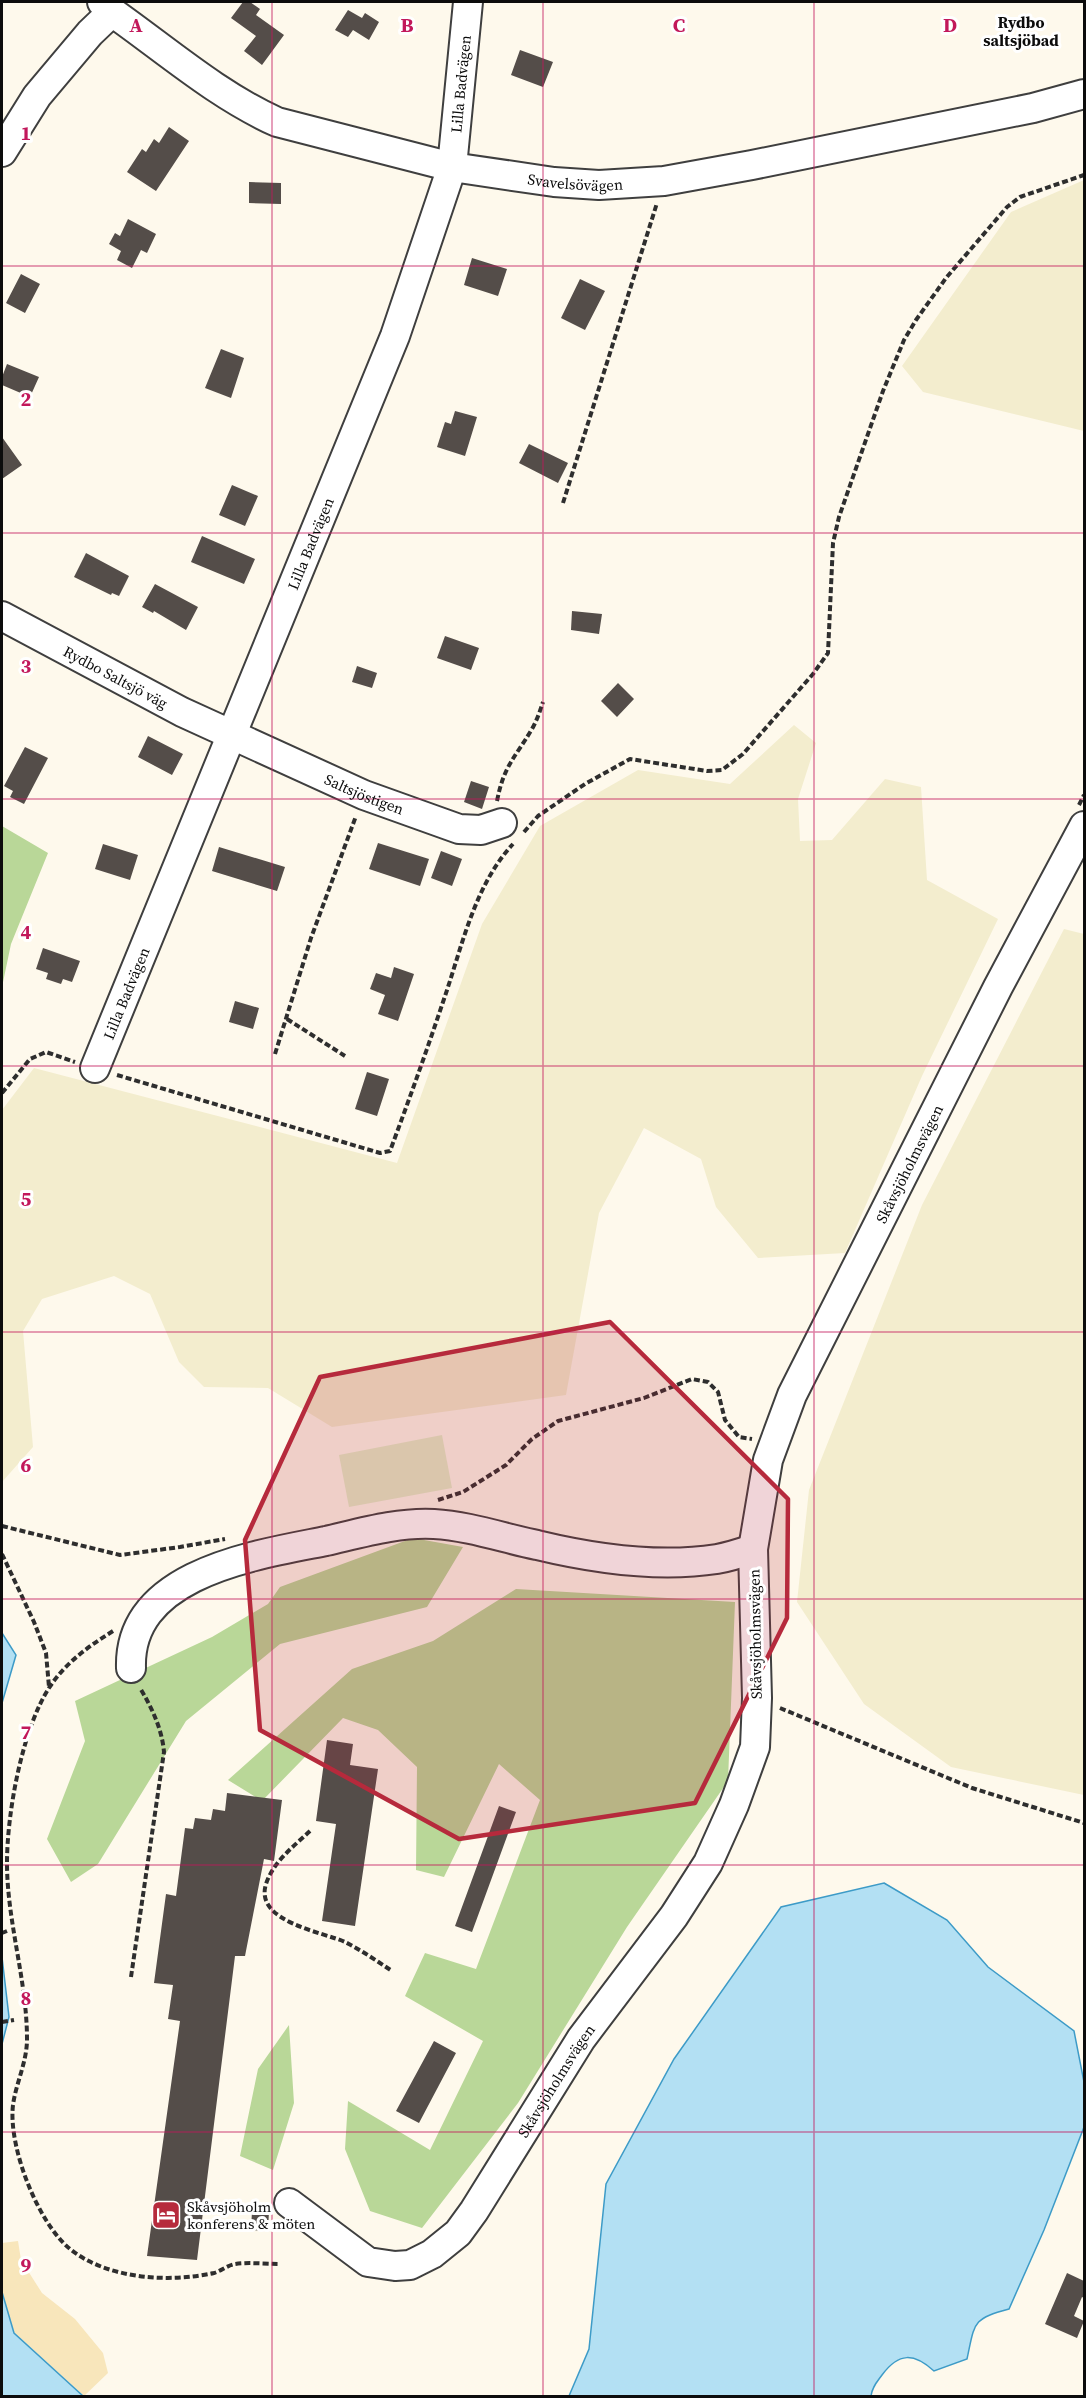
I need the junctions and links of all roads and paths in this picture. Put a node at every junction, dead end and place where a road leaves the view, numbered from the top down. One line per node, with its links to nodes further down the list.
1 (468, 2): 5 (street, Lilla Badvägen)
2 (107, 7): 4 (street); 5 (street, Svavelsövägen)
3 (1084, 94): 7 (street, Svavelsövägen)
4 (2, 152)
5 (452, 166): 7 (street, Svavelsövägen); 11 (street, Lilla Badvägen)
6 (1084, 175): 19 (path)
7 (664, 181): 8 (path)
8 (563, 502)
9 (2, 616): 11 (street, Rydbo Saltsjö väg)
10 (543, 702): 15 (path)
11 (231, 735): 12 (street, Saltsjöstigen); 19 (street, Lilla Badvägen)
12 (364, 795): 15 (street, Saltsjöstigen); 16 (path)
13 (1084, 795): 14 (path)
14 (1079, 820): 25 (street, Skåvsjöholmsvägen)
15 (497, 825)
16 (287, 1019): 17 (path); 18 (path)
17 (275, 1054)
18 (345, 1056)
19 (95, 1068): 20 (path)
20 (2, 1093)
21 (761, 1435): 22 (path)
22 (432, 1502)
23 (2, 1526): 24 (path)
24 (235, 1537)
25 (753, 1550): 27 (street); 30 (street, Skåvsjöholmsvägen)
26 (2, 1554): 29 (path)
27 (150, 1610): 28 (street); 29 (path)
28 (132, 1668): 34 (path)
29 (49, 1688): 38 (path)
30 (757, 1698): 31 (path); 37 (street, Skåvsjöholmsvägen)
31 (1084, 1823)
32 (310, 1830): 33 (path)
33 (392, 1971)
34 (131, 1977)
35 (14, 2020): 36 (path)
36 (2, 2022)
37 (289, 2203)
38 (280, 2265)

